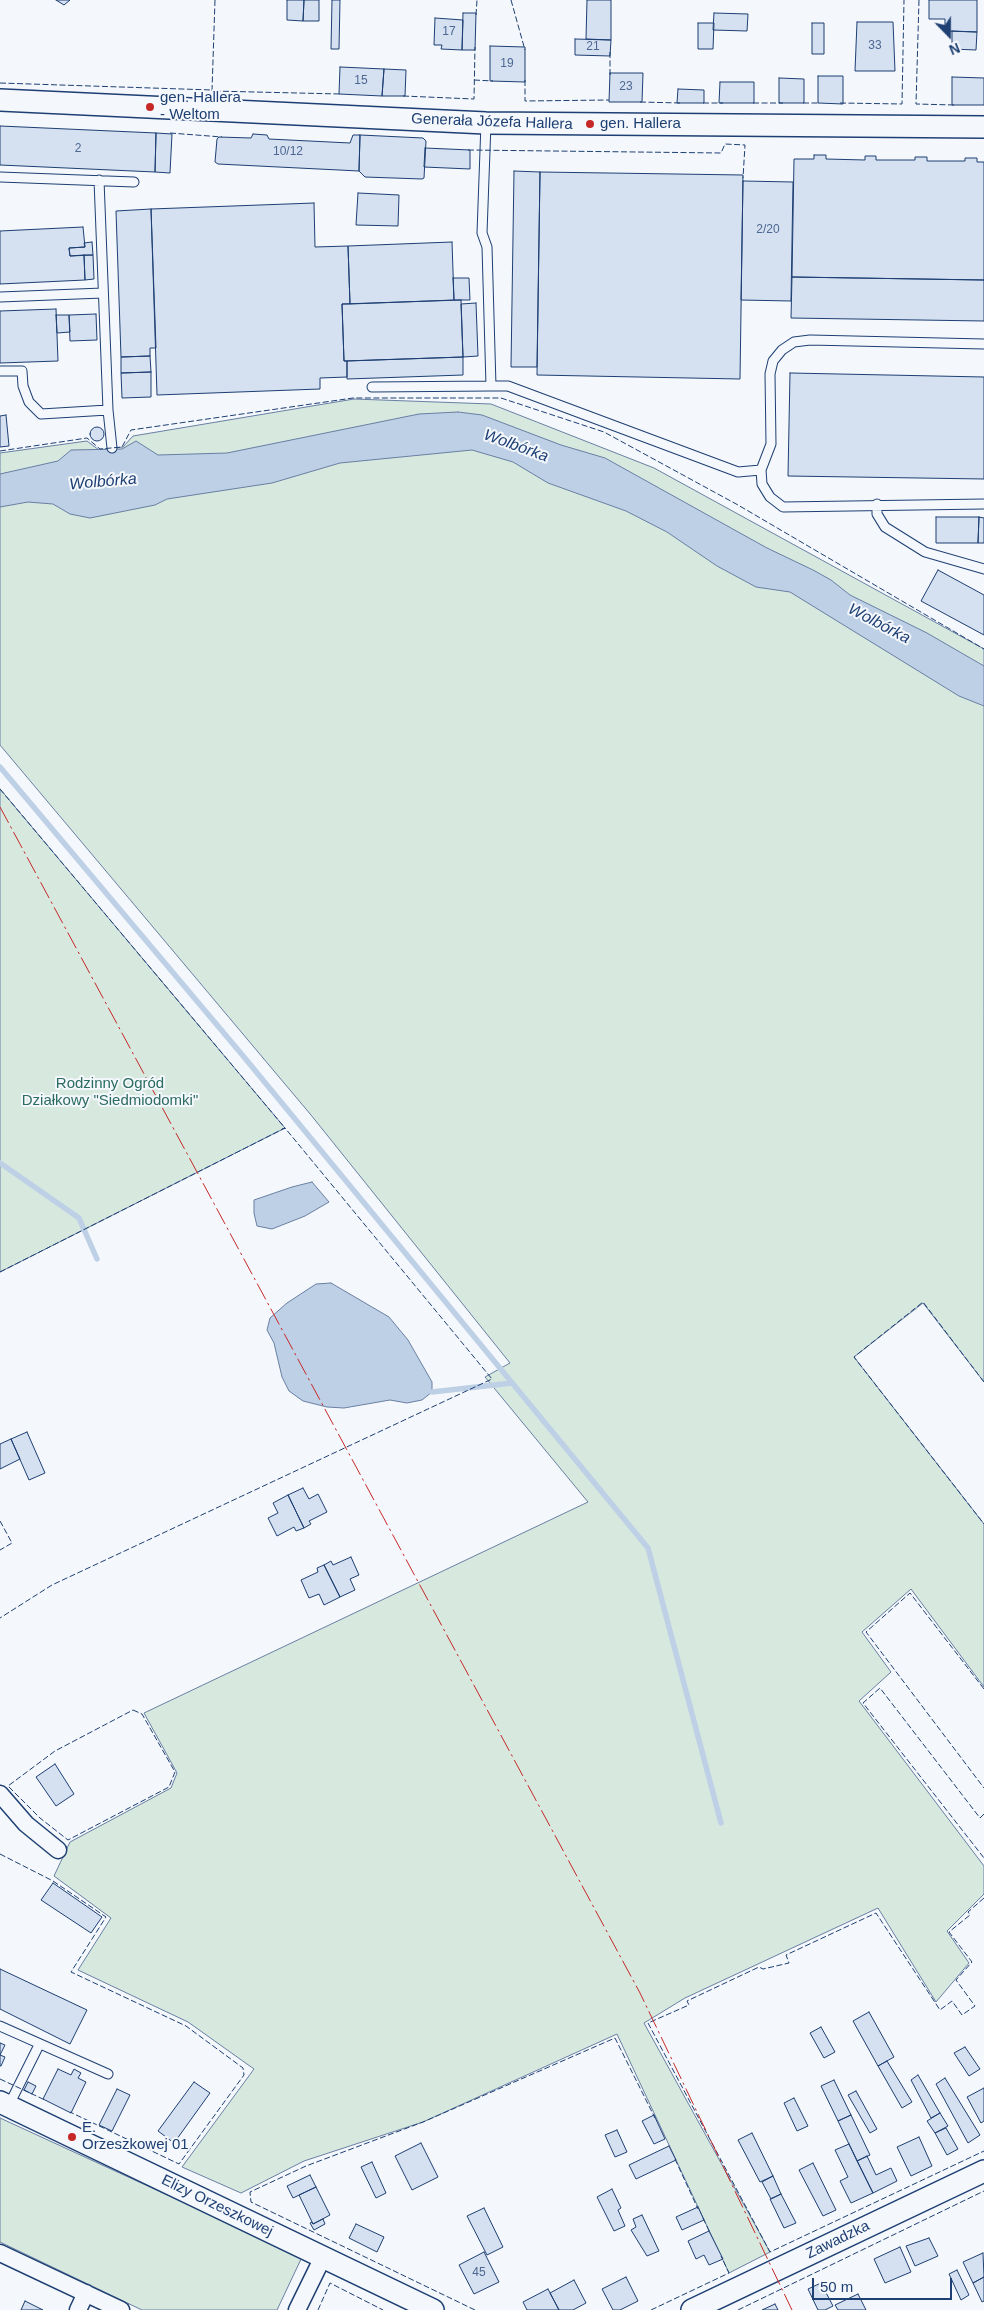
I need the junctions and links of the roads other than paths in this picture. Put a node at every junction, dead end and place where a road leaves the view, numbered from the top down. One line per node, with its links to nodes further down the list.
1 (0, 100): 2 (street, Generała Józefa Hallera)
2 (486, 123): 3 (street, Generała Józefa Hallera); 11 (lane)
3 (984, 128)
4 (0, 177): 5 (lane)
5 (99, 180): 6 (lane); 7 (lane)
6 (134, 182)
7 (103, 293): 8 (lane); 13 (lane)
8 (0, 297)
9 (984, 344): 15 (lane)
10 (0, 371): 13 (lane)
11 (491, 386): 12 (lane); 15 (lane)
12 (372, 387)
13 (108, 410): 14 (lane)
14 (112, 448)
15 (761, 470): 16 (lane)
16 (877, 504): 17 (lane); 18 (lane)
17 (984, 504)
18 (984, 569)
19 (0, 1794): 20 (street)
20 (58, 1850)
21 (0, 2026): 22 (lane)
22 (39, 2045): 23 (lane); 24 (lane)
23 (108, 2074)
24 (4, 2104): 27 (street, Elizy Orzeszkowej)
25 (984, 2170): 33 (street, Zawadzka)
26 (0, 2253): 28 (street)
27 (323, 2257): 31 (street); 32 (street, Elizy Orzeszkowej)
28 (86, 2293): 29 (street); 30 (street)
29 (78, 2310)
30 (120, 2310)
31 (297, 2310)
32 (433, 2310)
33 (692, 2310)

